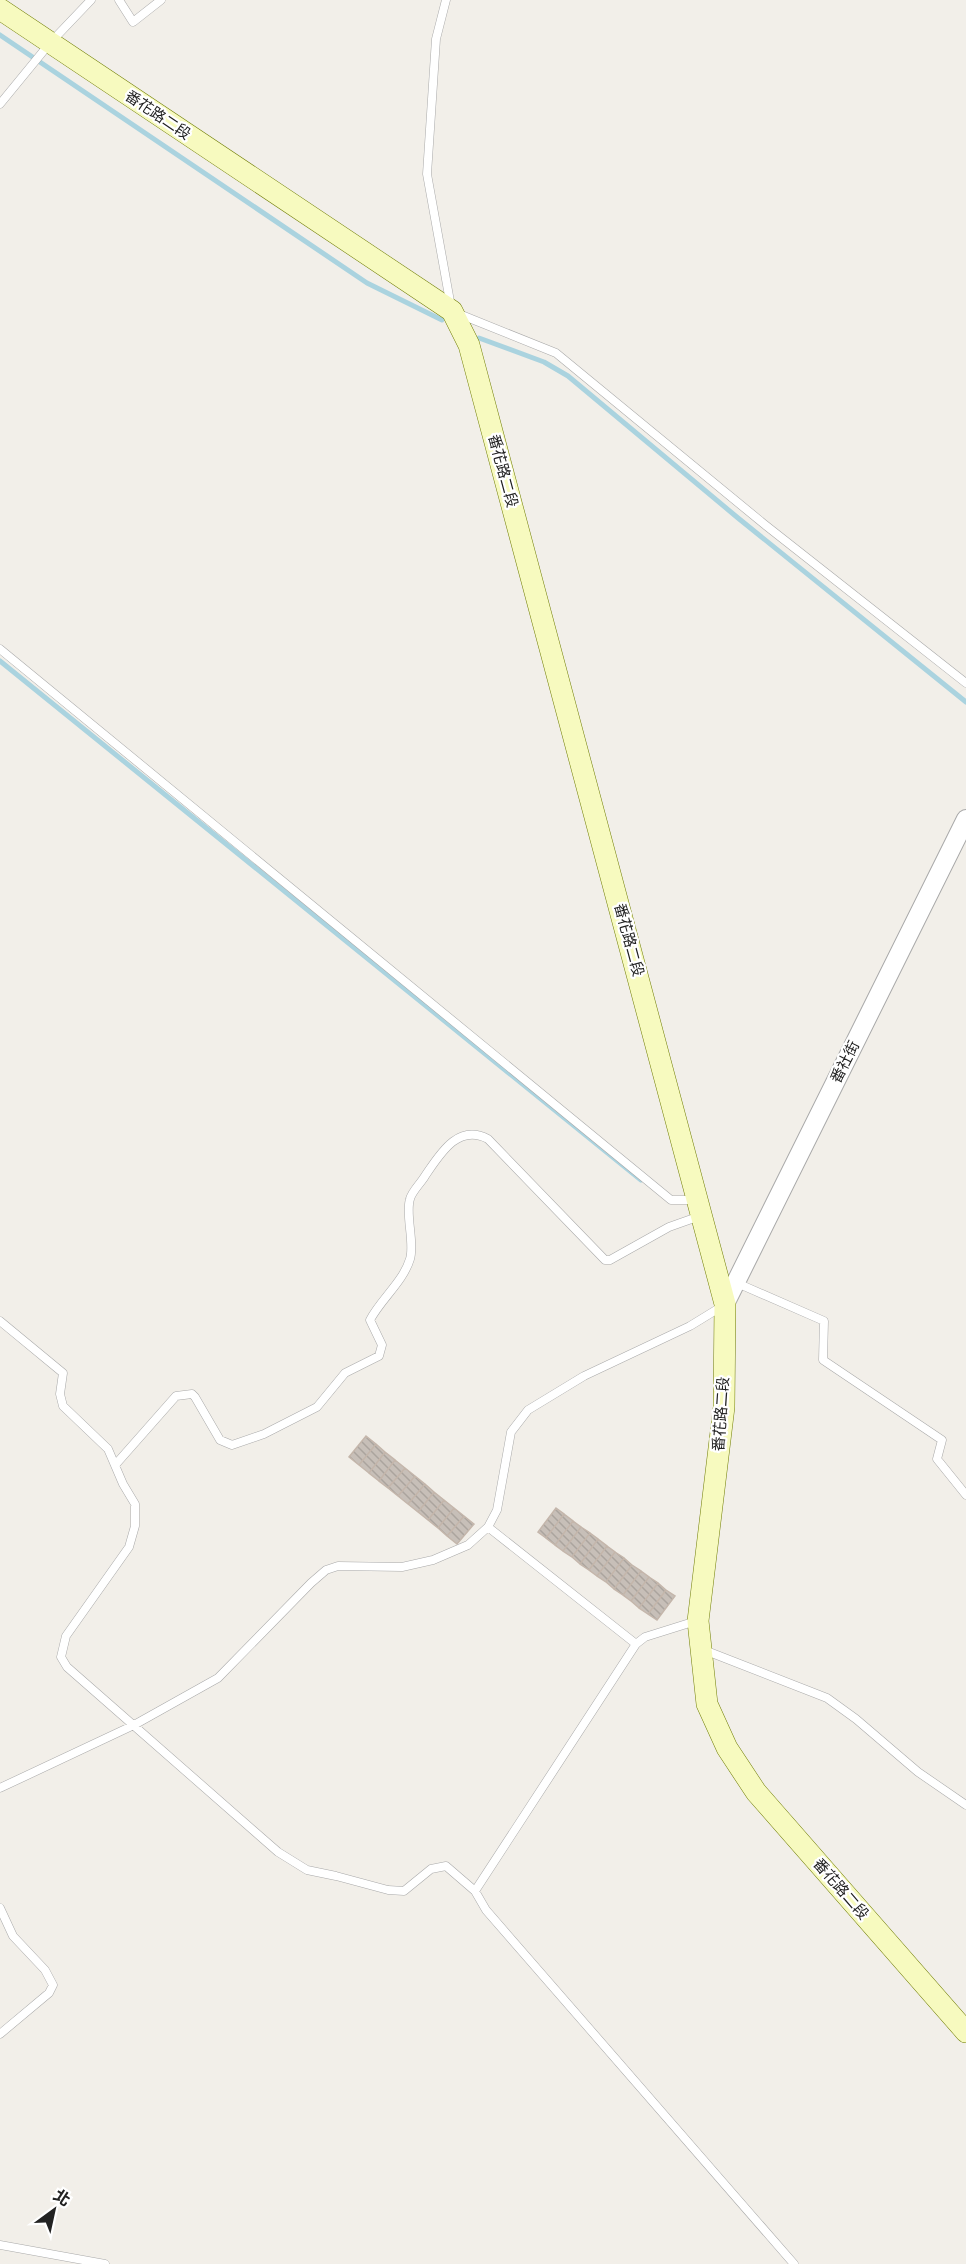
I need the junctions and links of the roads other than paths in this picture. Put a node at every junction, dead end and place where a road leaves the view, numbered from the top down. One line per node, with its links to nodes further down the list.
1 (91, 0): 6 (lane)
2 (119, 0): 3 (lane)
3 (161, 0)
4 (446, 0): 8 (lane)
5 (0, 9): 6 (main road, 番花路二段)
6 (50, 43): 7 (lane); 8 (main road, 番花路二段)
7 (0, 104)
8 (452, 311): 10 (lane); 12 (main road, 番花路二段)
9 (0, 649): 12 (lane)
10 (966, 683)
11 (966, 819): 13 (street, 番社街)
12 (700, 1207): 14 (main road, 番花路二段); 16 (lane)
13 (735, 1282): 14 (street, 番社街); 17 (lane)
14 (725, 1304): 18 (lane); 19 (main road, 番花路二段)
15 (0, 1321): 16 (lane)
16 (116, 1464): 22 (lane)
17 (966, 1495)
18 (488, 1527): 20 (lane); 22 (lane)
19 (698, 1621): 20 (lane); 21 (main road, 番花路二段)
20 (636, 1644): 25 (lane)
21 (702, 1649): 24 (lane); 27 (main road, 番花路二段)
22 (134, 1725): 23 (lane); 25 (lane)
23 (0, 1788)
24 (966, 1805)
25 (475, 1891): 31 (lane)
26 (0, 1908): 28 (lane)
27 (966, 2032)
28 (0, 2034)
29 (0, 2245): 30 (lane)
30 (105, 2264)
31 (794, 2264)

